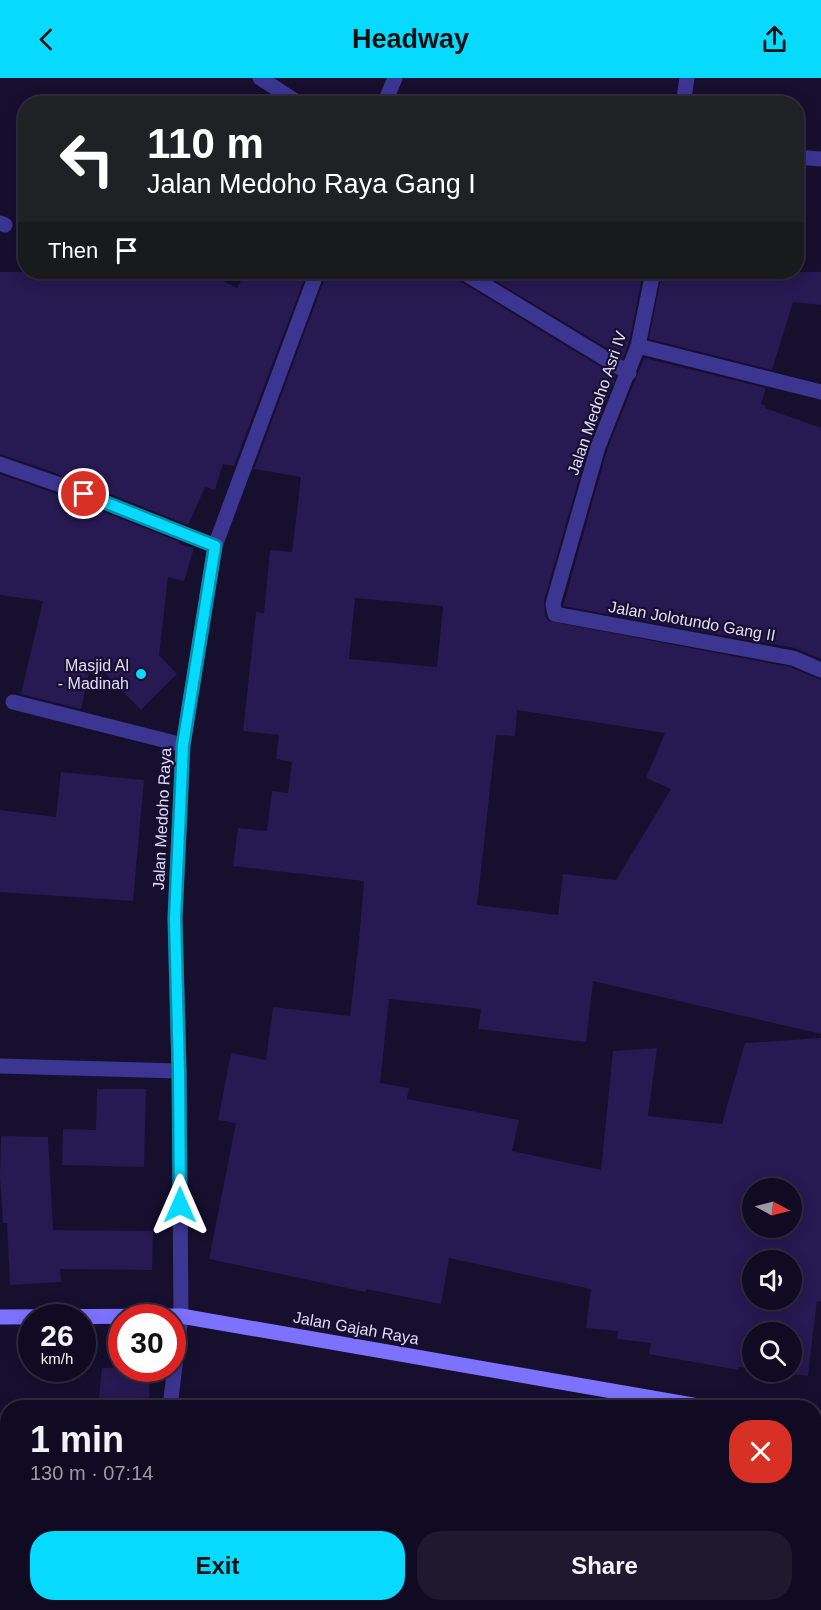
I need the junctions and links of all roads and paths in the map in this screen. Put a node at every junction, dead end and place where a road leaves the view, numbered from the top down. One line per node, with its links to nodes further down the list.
1 (260, 78): 4 (street)
2 (395, 78): 5 (street)
3 (687, 78): 6 (street)
4 (288, 96)
5 (387, 96)
6 (684, 96)
7 (804, 158): 8 (street)
8 (821, 159)
9 (314, 279): 16 (street, Jalan Medoho Raya)
10 (475, 279): 13 (street)
11 (652, 279): 12 (street, Jalan Medoho Asri IV)
12 (638, 346): 13 (street, Jalan Medoho Asri IV); 14 (street)
13 (629, 373): 17 (street, Jalan Medoho Asri IV)
14 (821, 392)
15 (0, 464): 16 (street)
16 (215, 546): 20 (street, Jalan Medoho Raya)
17 (555, 614): 18 (street, Jalan Jolotundo Gang II)
18 (821, 670)
19 (13, 702): 20 (street)
20 (183, 745): 22 (street, Jalan Medoho Raya)
21 (0, 1066): 22 (street)
22 (179, 1071): 23 (street, Jalan Medoho Raya)
23 (181, 1304)
24 (108, 1316): 25 (main road, Jalan Gajah Raya)
25 (0, 1317)
26 (186, 1317): 29 (main road, Jalan Gajah Raya)
27 (173, 1382): 28 (street, Jalan Medoho Raya)
28 (171, 1400)
29 (664, 1400)

